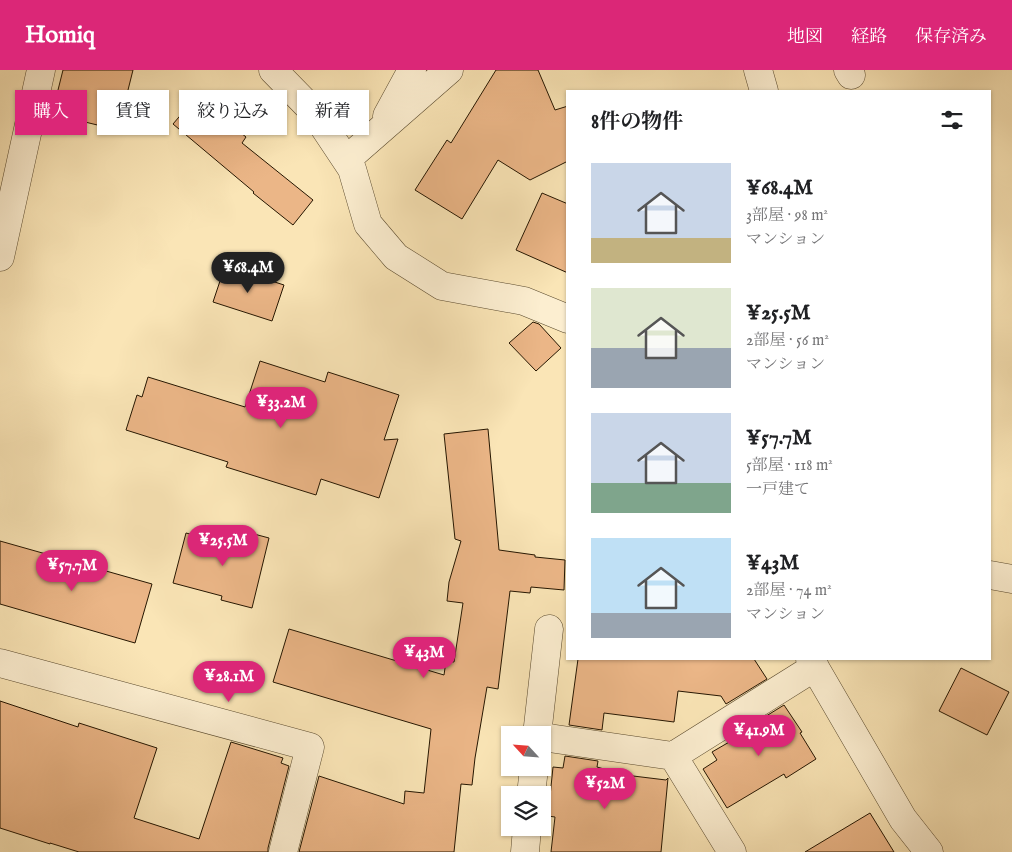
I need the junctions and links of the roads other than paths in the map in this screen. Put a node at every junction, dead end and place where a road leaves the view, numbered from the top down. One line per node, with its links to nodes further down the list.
1 (41, 70): 9 (street)
2 (273, 70): 8 (street)
3 (412, 70): 7 (street)
4 (449, 70): 7 (street)
5 (758, 70): 6 (street)
6 (764, 90)
7 (378, 132): 8 (street)
8 (346, 160): 10 (street)
9 (0, 257)
10 (566, 318)
11 (991, 575): 12 (street)
12 (1012, 579)
13 (549, 629): 16 (street)
14 (0, 663): 20 (street)
15 (812, 663): 18 (street); 23 (street)
16 (538, 726)
17 (551, 738): 18 (street)
18 (673, 756): 22 (street)
19 (526, 836): 21 (street)
20 (283, 852)
21 (525, 852)
22 (732, 852)
23 (929, 852)

